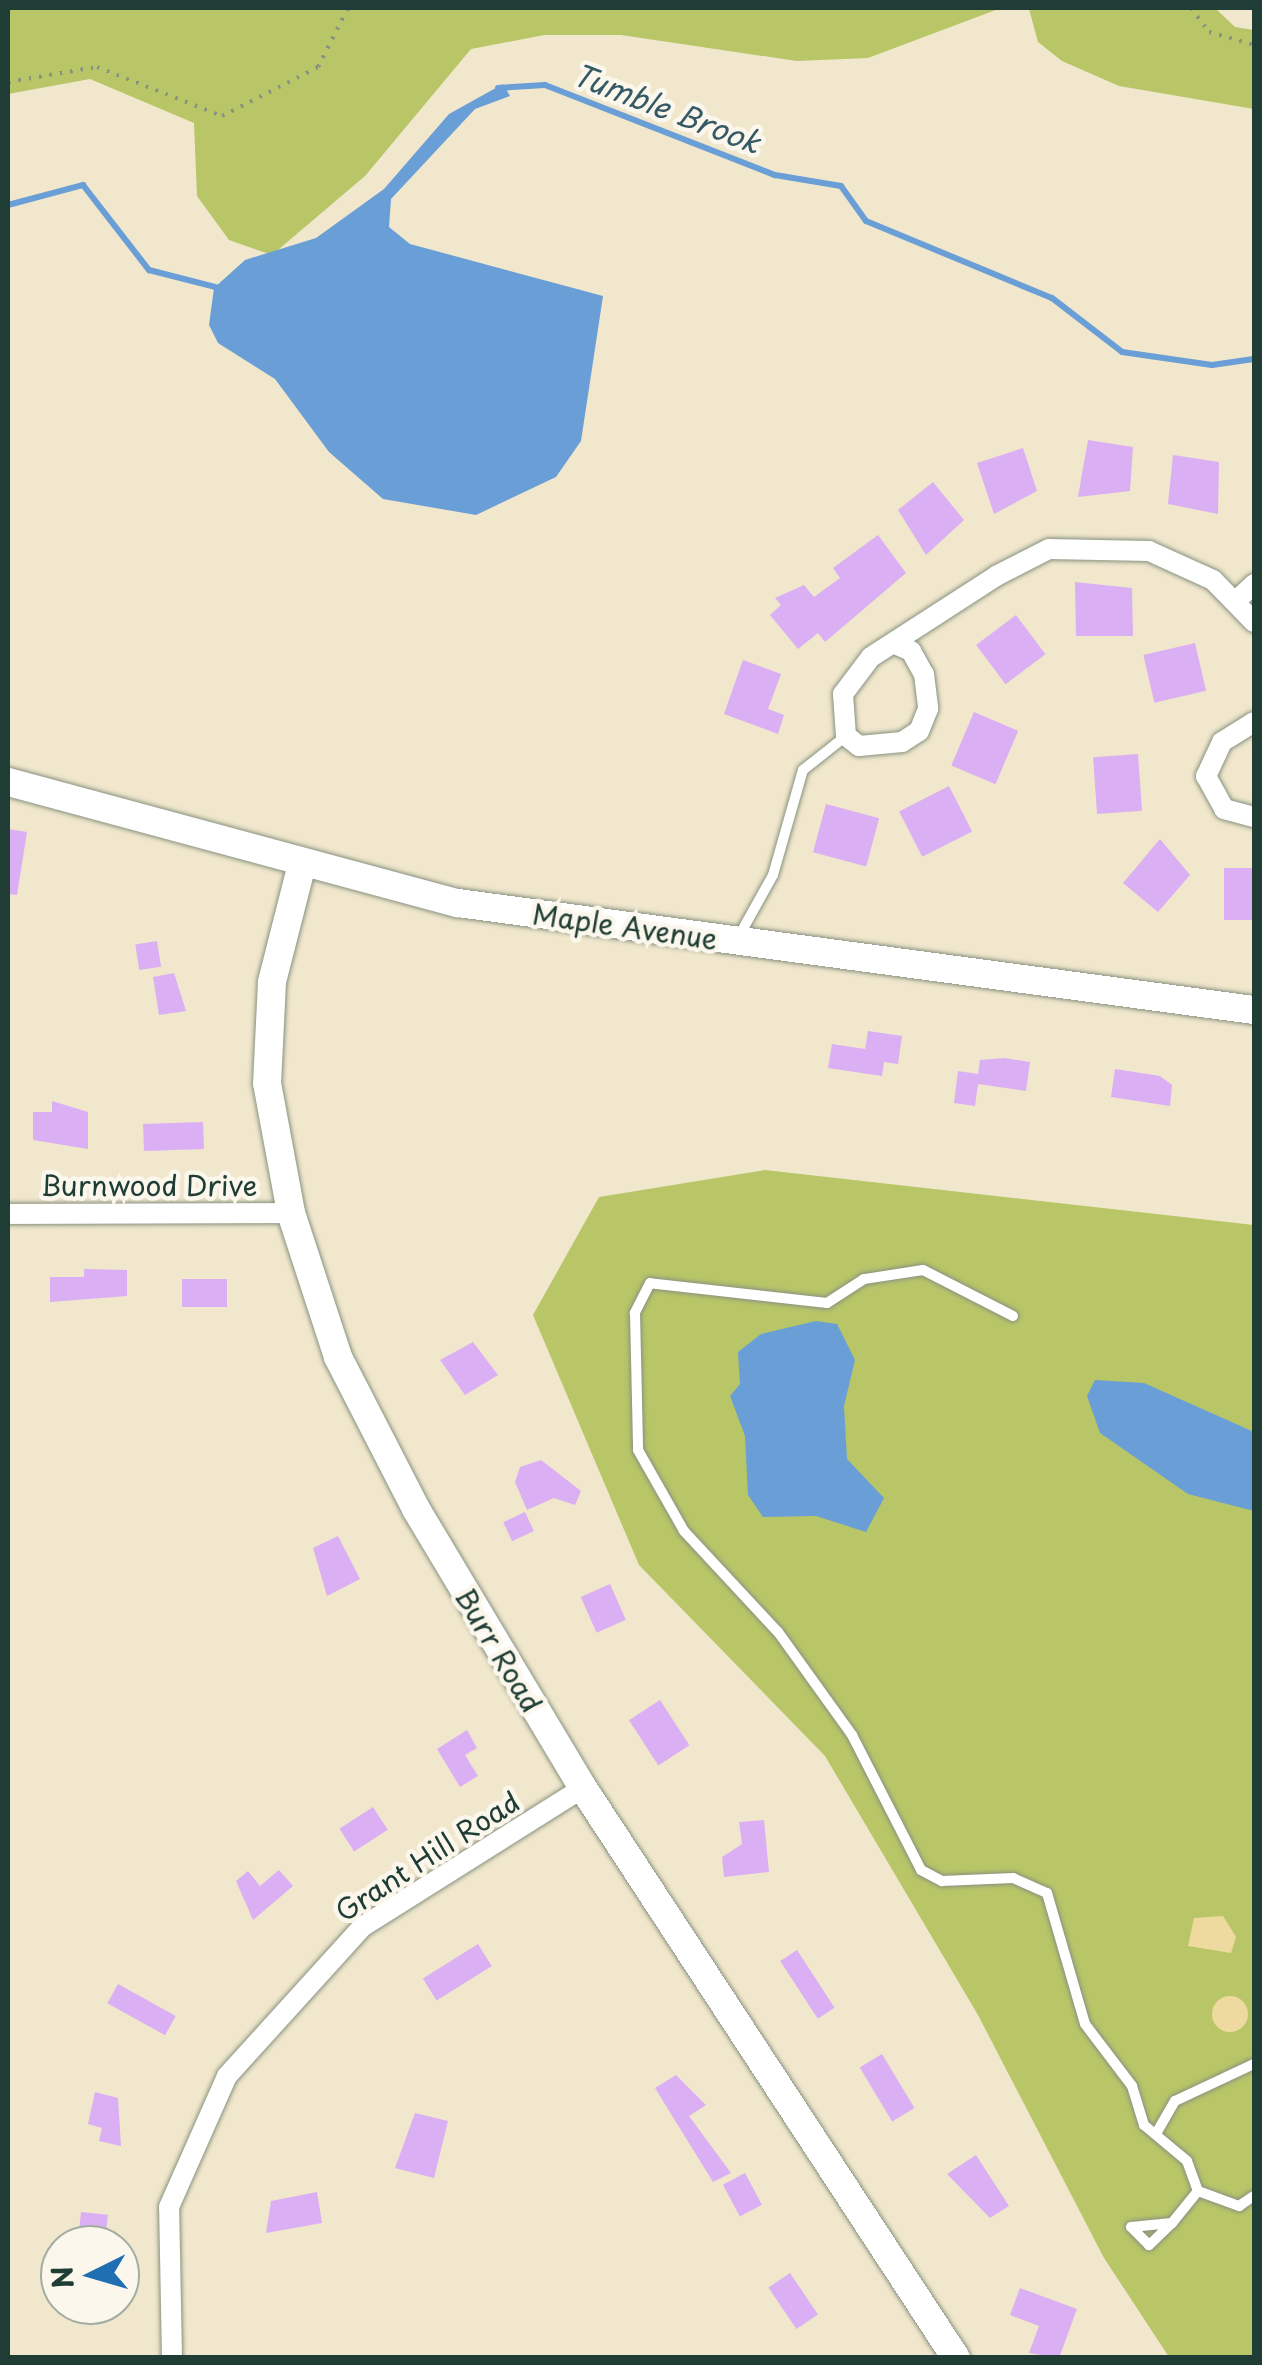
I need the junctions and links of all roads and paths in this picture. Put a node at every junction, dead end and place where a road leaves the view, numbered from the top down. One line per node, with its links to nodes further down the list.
1 (348, 8): 4 (path)
2 (1191, 8): 3 (path)
3 (1254, 45)
4 (8, 82)
5 (1254, 584): 6 (street)
6 (1238, 599): 7 (street); 8 (street)
7 (1254, 622)
8 (893, 643): 10 (street); 10 (street)
9 (1254, 722): 12 (street)
10 (846, 736): 14 (lane)
11 (8, 782): 13 (street, Maple Avenue)
12 (1254, 817)
13 (302, 864): 14 (street, Maple Avenue); 16 (street, Burr Road)
14 (737, 942): 15 (street, Maple Avenue)
15 (1254, 1010)
16 (290, 1212): 17 (street, Burnwood Drive); 19 (street, Burr Road)
17 (8, 1214)
18 (1014, 1316): 21 (lane)
19 (583, 1788): 27 (street, Grant Hill Road); 28 (street, Burr Road)
20 (1254, 2064): 21 (lane)
21 (1157, 2132): 22 (lane)
22 (1198, 2191): 24 (lane); 26 (lane)
23 (1254, 2196): 24 (lane)
24 (1239, 2206): 25 (lane)
25 (1254, 2209)
26 (1172, 2222)
27 (172, 2358)
28 (956, 2358)

